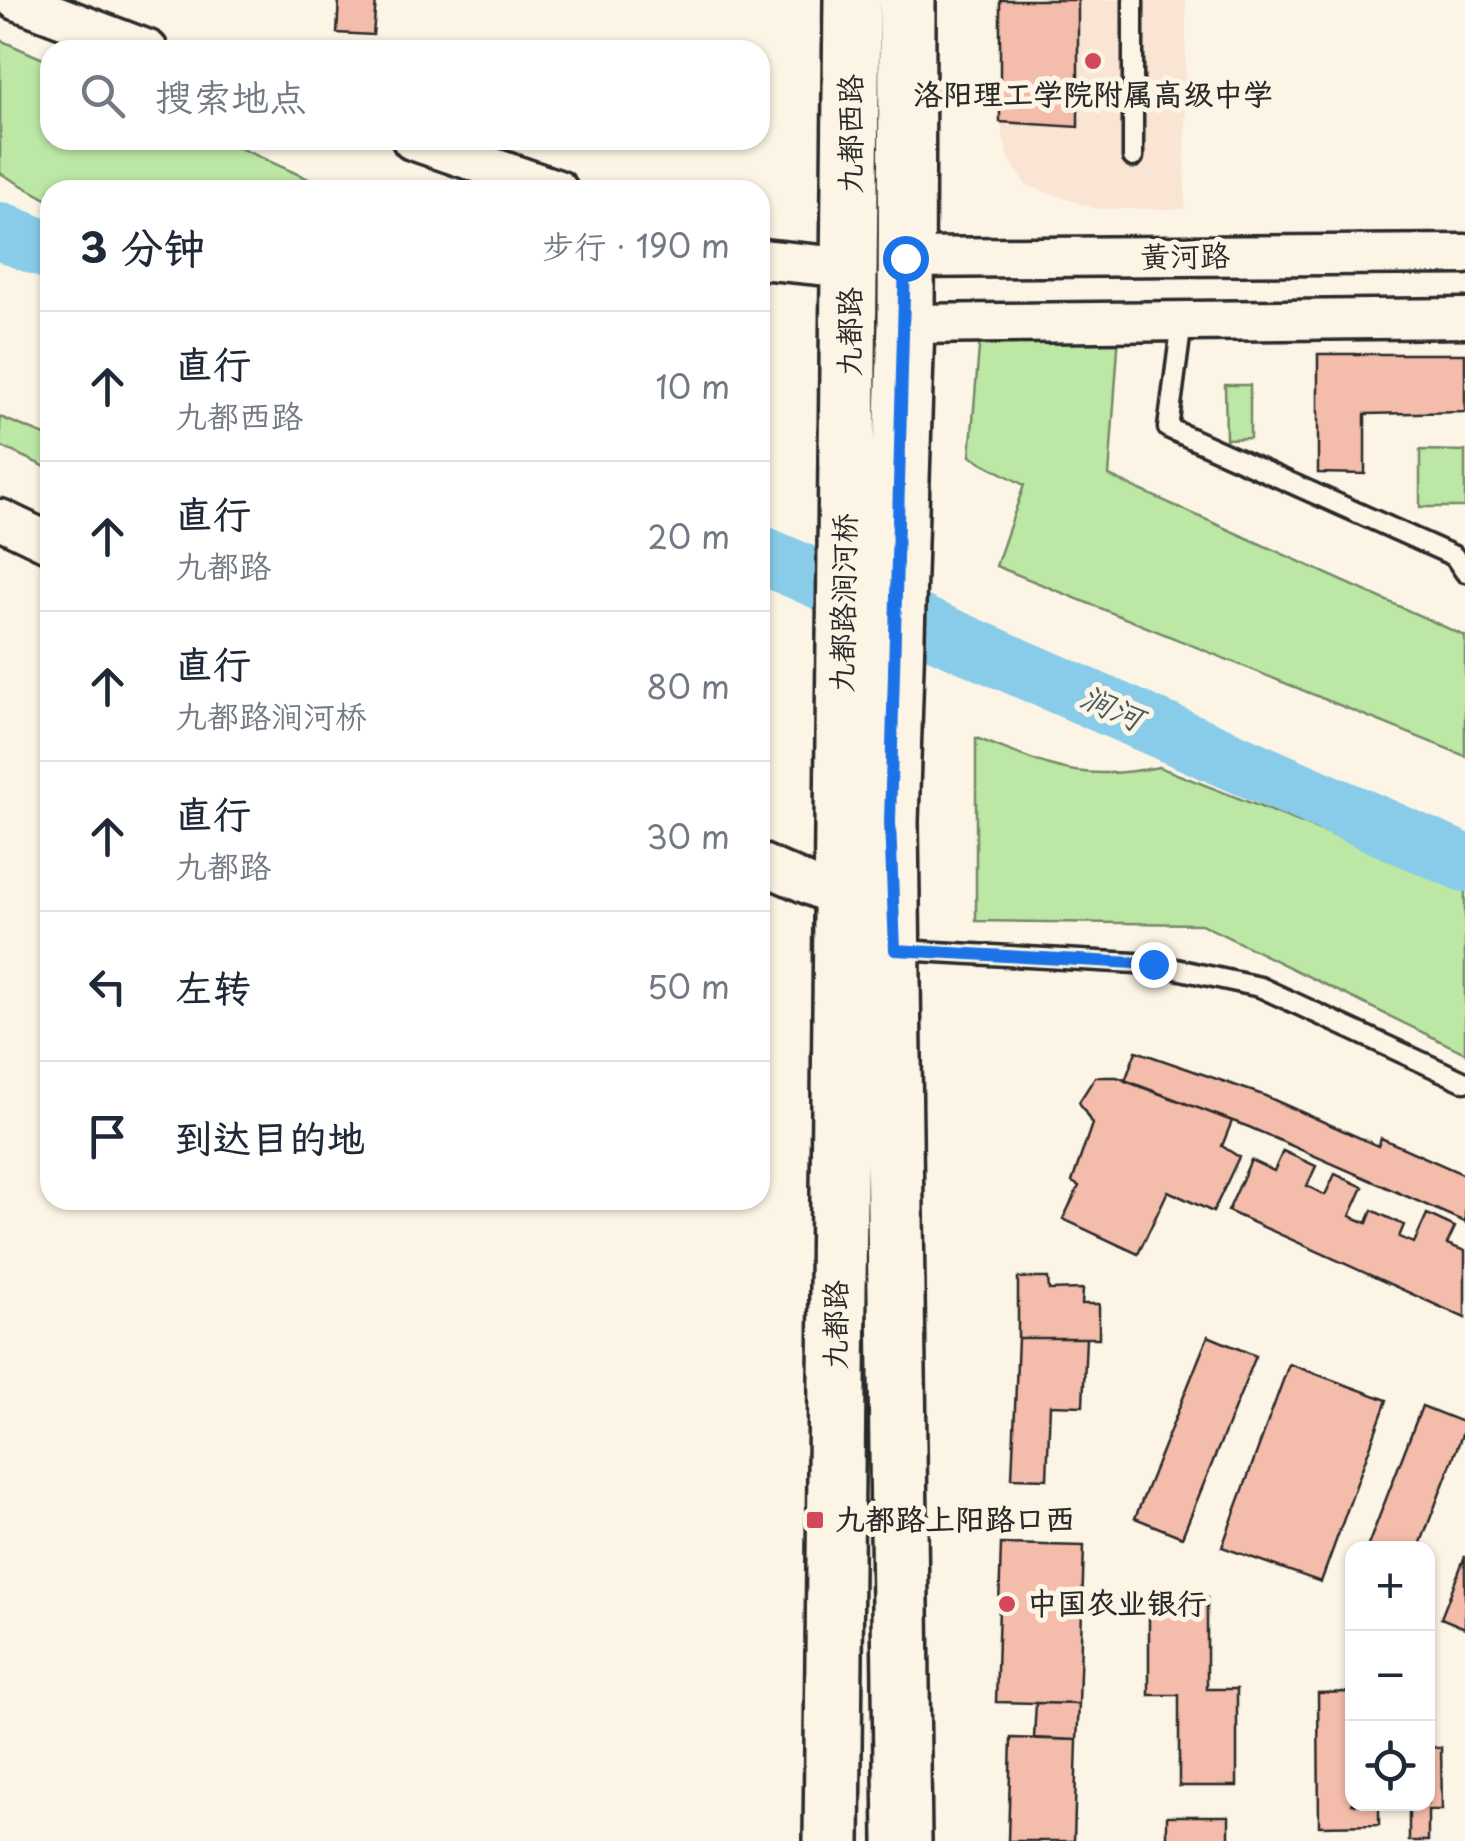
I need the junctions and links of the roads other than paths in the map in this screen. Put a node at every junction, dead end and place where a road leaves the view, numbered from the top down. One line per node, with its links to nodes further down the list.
1 (16, 0): 5 (street)
2 (852, 0): 12 (main road, 九都西路)
3 (906, 0): 10 (main road, 九都西路)
4 (1133, 0): 7 (lane)
5 (122, 40)
6 (441, 150): 8 (street)
7 (1134, 157)
8 (529, 180)
9 (1465, 254): 10 (street, 黄河路)
10 (905, 258): 15 (main road, 九都西路)
11 (770, 260): 12 (street)
12 (850, 268): 16 (main road, 九都路)
13 (1465, 318): 14 (street)
14 (1182, 322): 15 (street); 20 (lane)
15 (906, 324): 17 (main road, 九都路)
16 (849, 396): 21 (main road, 九都路涧河桥)
17 (902, 424): 21 (main road, 九都路涧河桥)
18 (0, 519): 19 (street)
19 (40, 538)
20 (1465, 572)
21 (865, 816): 23 (main road, 九都路); 24 (main road, 九都路)
22 (770, 867): 23 (street)
23 (839, 898): 26 (main road, 九都路)
24 (895, 950): 25 (lane); 27 (main road, 九都路)
25 (1465, 1082)
26 (832, 1841)
27 (902, 1841)

